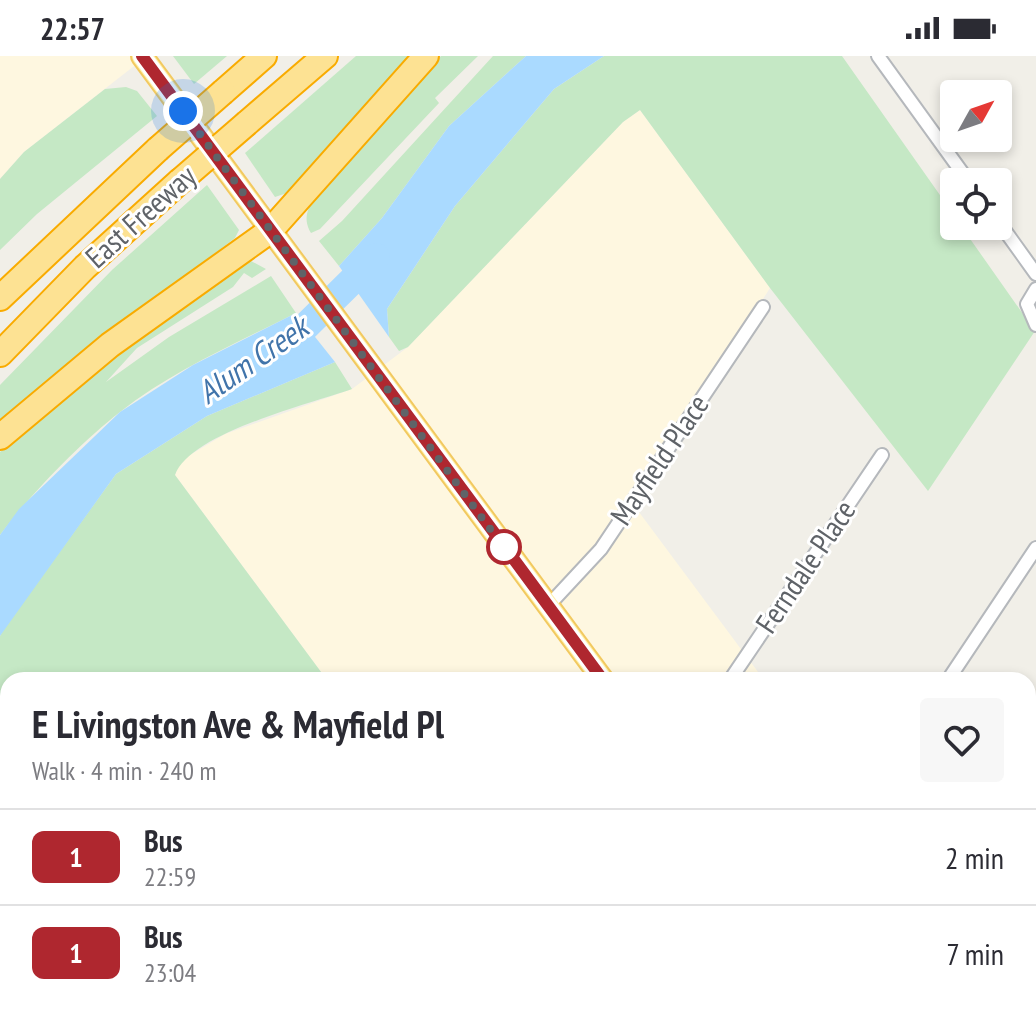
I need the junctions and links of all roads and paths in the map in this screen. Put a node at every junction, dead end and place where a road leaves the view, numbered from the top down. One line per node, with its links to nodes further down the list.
1 (142, 56): 7 (main road)
2 (264, 56): 11 (highway, East Freeway, bridge)
3 (325, 56): 14 (highway, East Freeway, bridge)
4 (426, 56): 7 (highway)
5 (878, 56): 6 (street)
6 (959, 168)
7 (271, 230): 15 (highway); 18 (main road)
8 (1012, 240): 9 (street)
9 (1036, 274)
10 (1036, 289): 13 (street)
11 (0, 298)
12 (763, 307): 18 (street, Mayfield Place)
13 (1036, 325)
14 (0, 354)
15 (0, 437)
16 (882, 455): 20 (street, Ferndale Place)
17 (1036, 548): 21 (street)
18 (548, 606): 19 (main road)
19 (597, 672)
20 (735, 672)
21 (953, 672)

